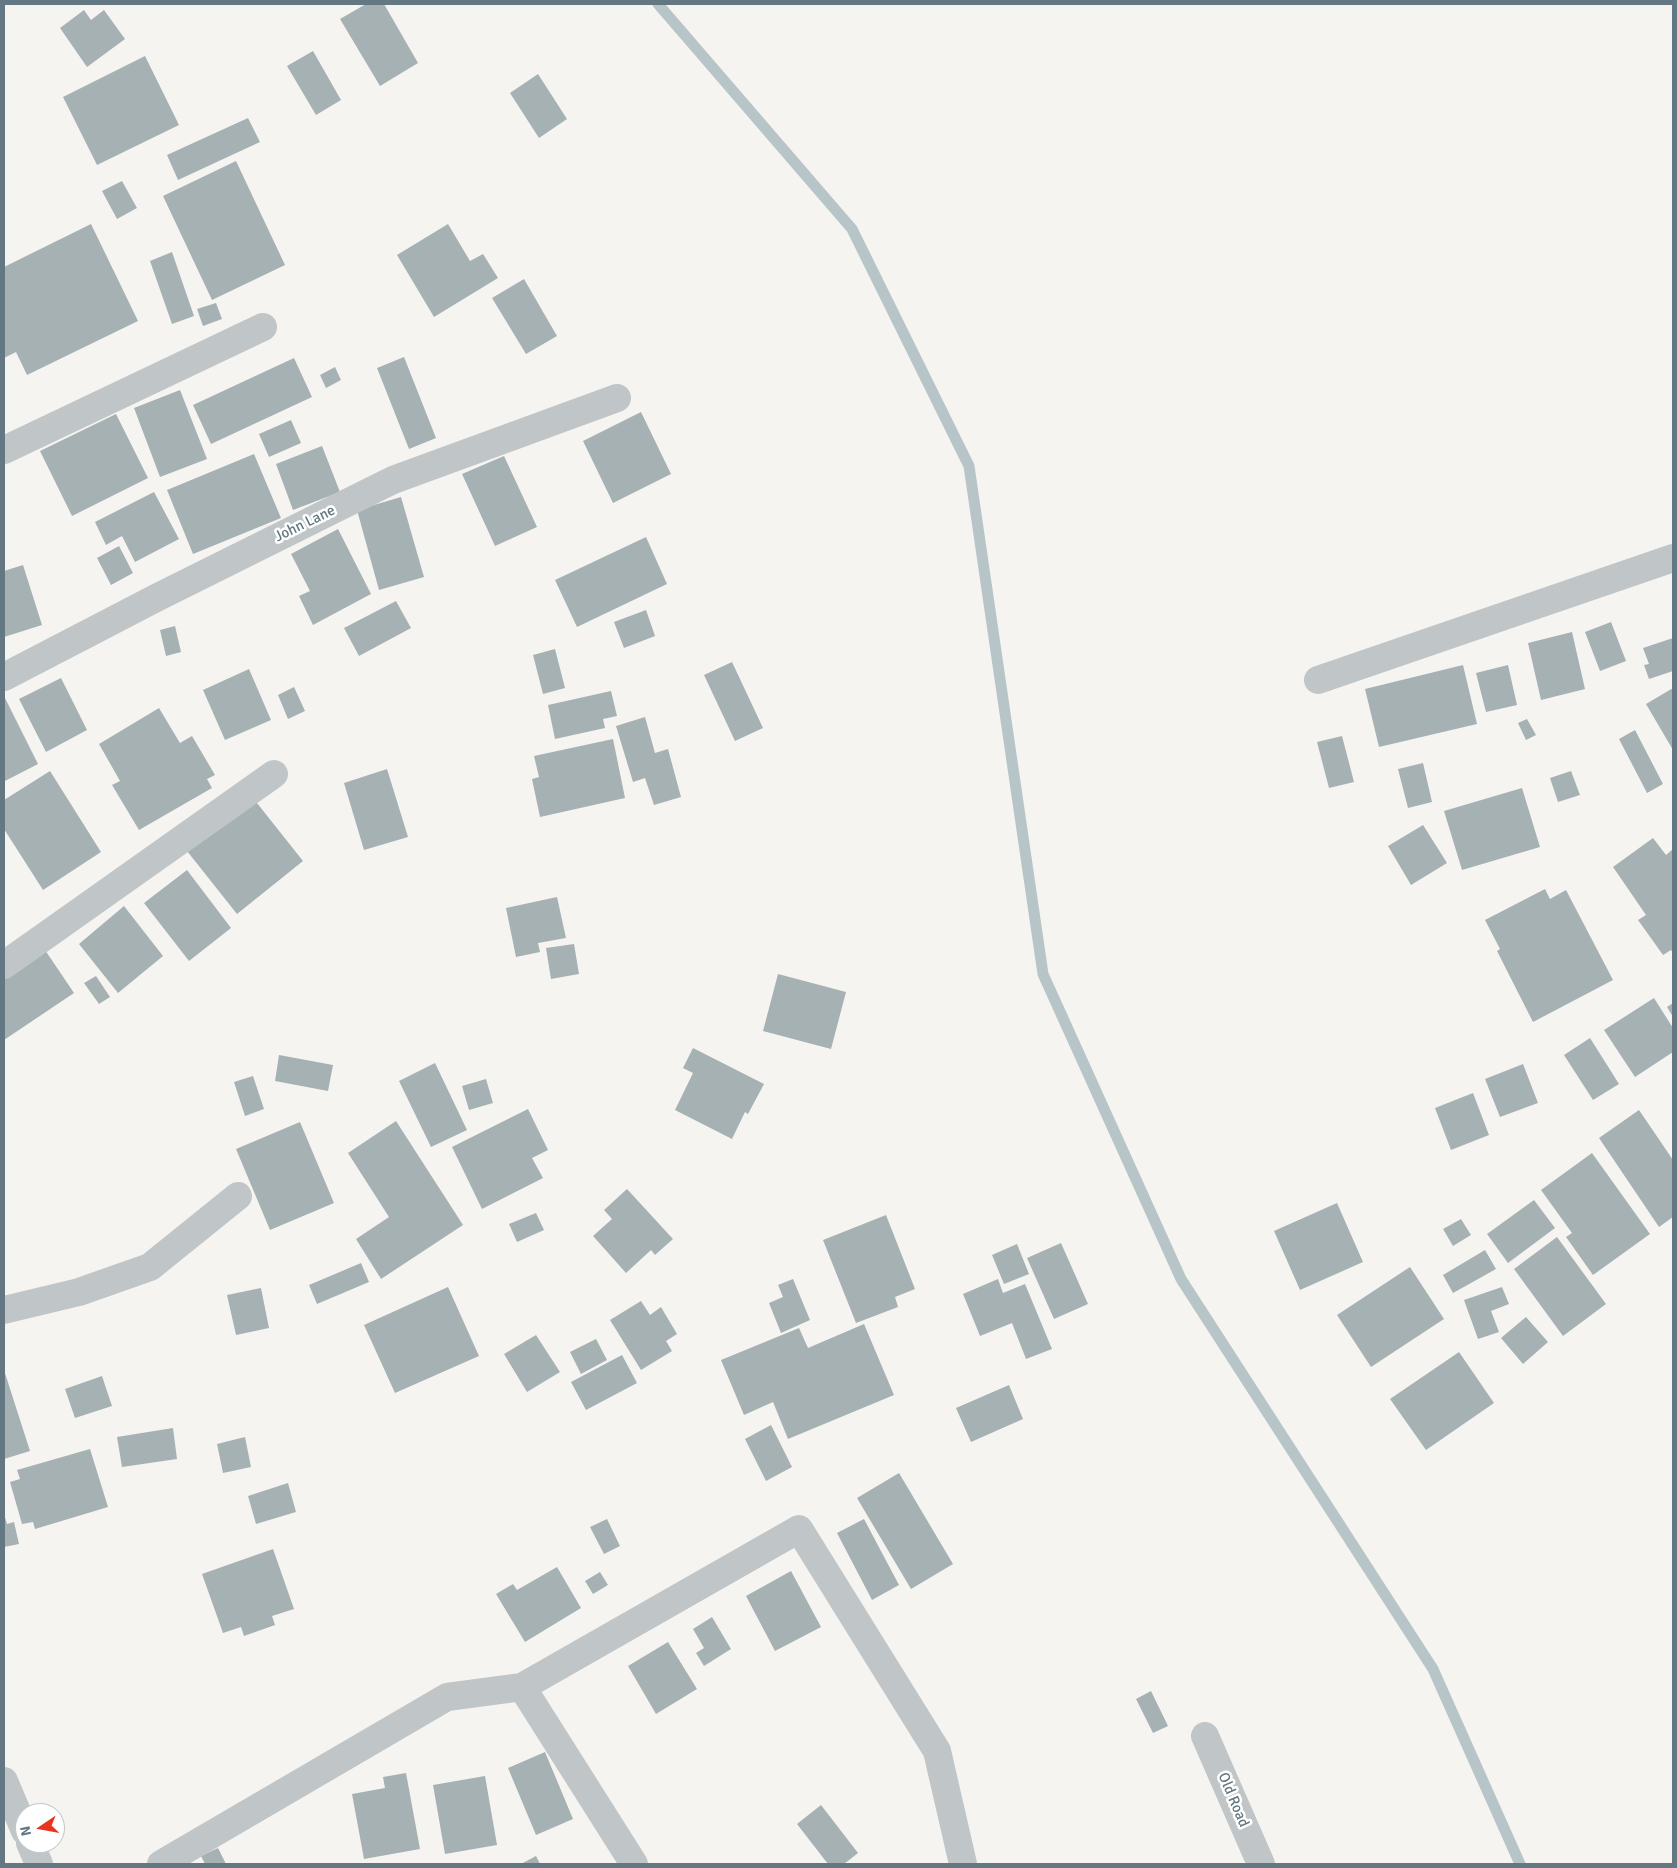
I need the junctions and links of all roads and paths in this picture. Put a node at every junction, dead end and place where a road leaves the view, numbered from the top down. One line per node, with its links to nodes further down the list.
1 (263, 327): 3 (street)
2 (617, 398): 5 (street, John Lane)
3 (4, 450)
4 (1673, 558): 6 (street)
5 (4, 677)
6 (1318, 680)
7 (274, 774): 8 (street)
8 (4, 965)
9 (238, 1196): 10 (street)
10 (4, 1310)
11 (522, 1687): 15 (street); 16 (street); 17 (street)
12 (1205, 1736): 18 (street, Old Road)
13 (4, 1781): 14 (street)
14 (15, 1807)
15 (161, 1864)
16 (634, 1864)
17 (962, 1864)
18 (1261, 1864)

